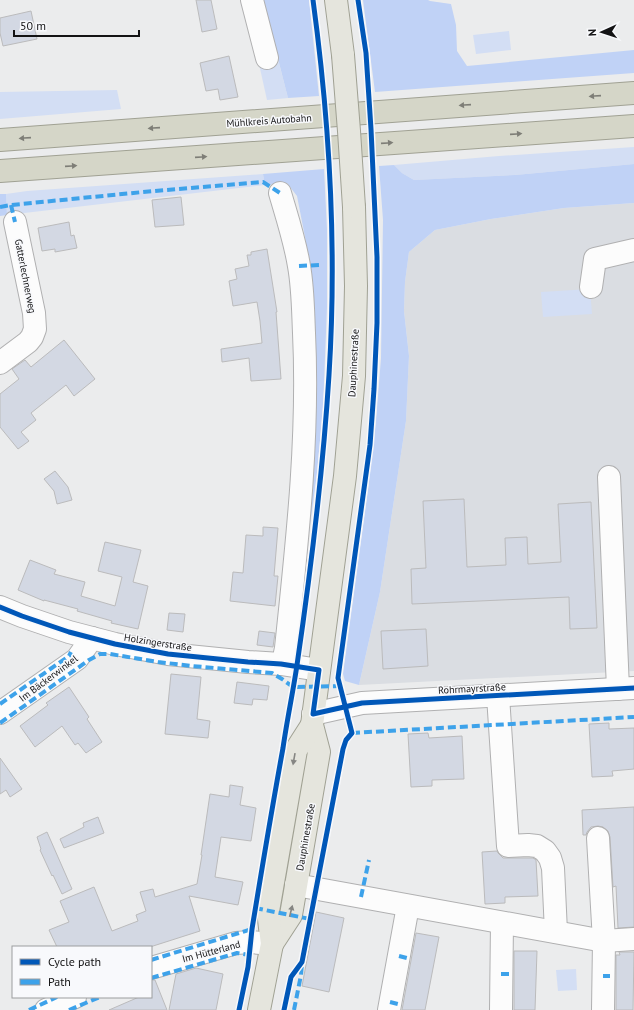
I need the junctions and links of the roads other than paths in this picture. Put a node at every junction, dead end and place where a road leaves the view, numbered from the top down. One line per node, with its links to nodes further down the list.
1 (252, 0): 3 (street)
2 (336, 0): 17 (main road, Dauphinestraße, bridge)
3 (267, 58)
4 (634, 93): 6 (highway, Mühlkreis Autobahn, one-way to 6)
5 (634, 126): 7 (highway, one-way to 5)
6 (0, 140)
7 (0, 171)
8 (280, 193): 16 (street)
9 (15, 222): 12 (street, Gatterlechnerweg)
10 (634, 250): 11 (street)
11 (591, 287)
12 (0, 363)
13 (609, 476): 18 (street)
14 (0, 607): 15 (street, Holzingerstraße)
15 (92, 638): 16 (street, Holzingerstraße); 20 (street, Im Bäckerwinkel)
16 (281, 664): 17 (street, Holzingerstraße)
17 (319, 670): 21 (main road, Dauphinestraße)
18 (626, 689): 19 (street, Rohrmayrstraße)
19 (498, 696): 21 (street, Rohrmayrstraße); 26 (street)
20 (0, 713)
21 (312, 719): 23 (main road, Dauphinestraße); 29 (main road, Dauphinestraße, one-way to 29)
22 (598, 838): 28 (street)
23 (296, 885): 24 (street); 29 (main road, Dauphinestraße, one-way to 23)
24 (408, 906): 25 (street); 34 (street)
25 (502, 923): 26 (street); 35 (street)
26 (556, 932): 28 (street)
27 (634, 940): 28 (street)
28 (604, 941): 36 (street)
29 (272, 944): 30 (street, Im Hütterland); 33 (main road, Dauphinestraße)
30 (152, 968)
31 (73, 998): 32 (street)
32 (46, 1010)
33 (259, 1010)
34 (389, 1010)
35 (501, 1010)
36 (602, 1010)

